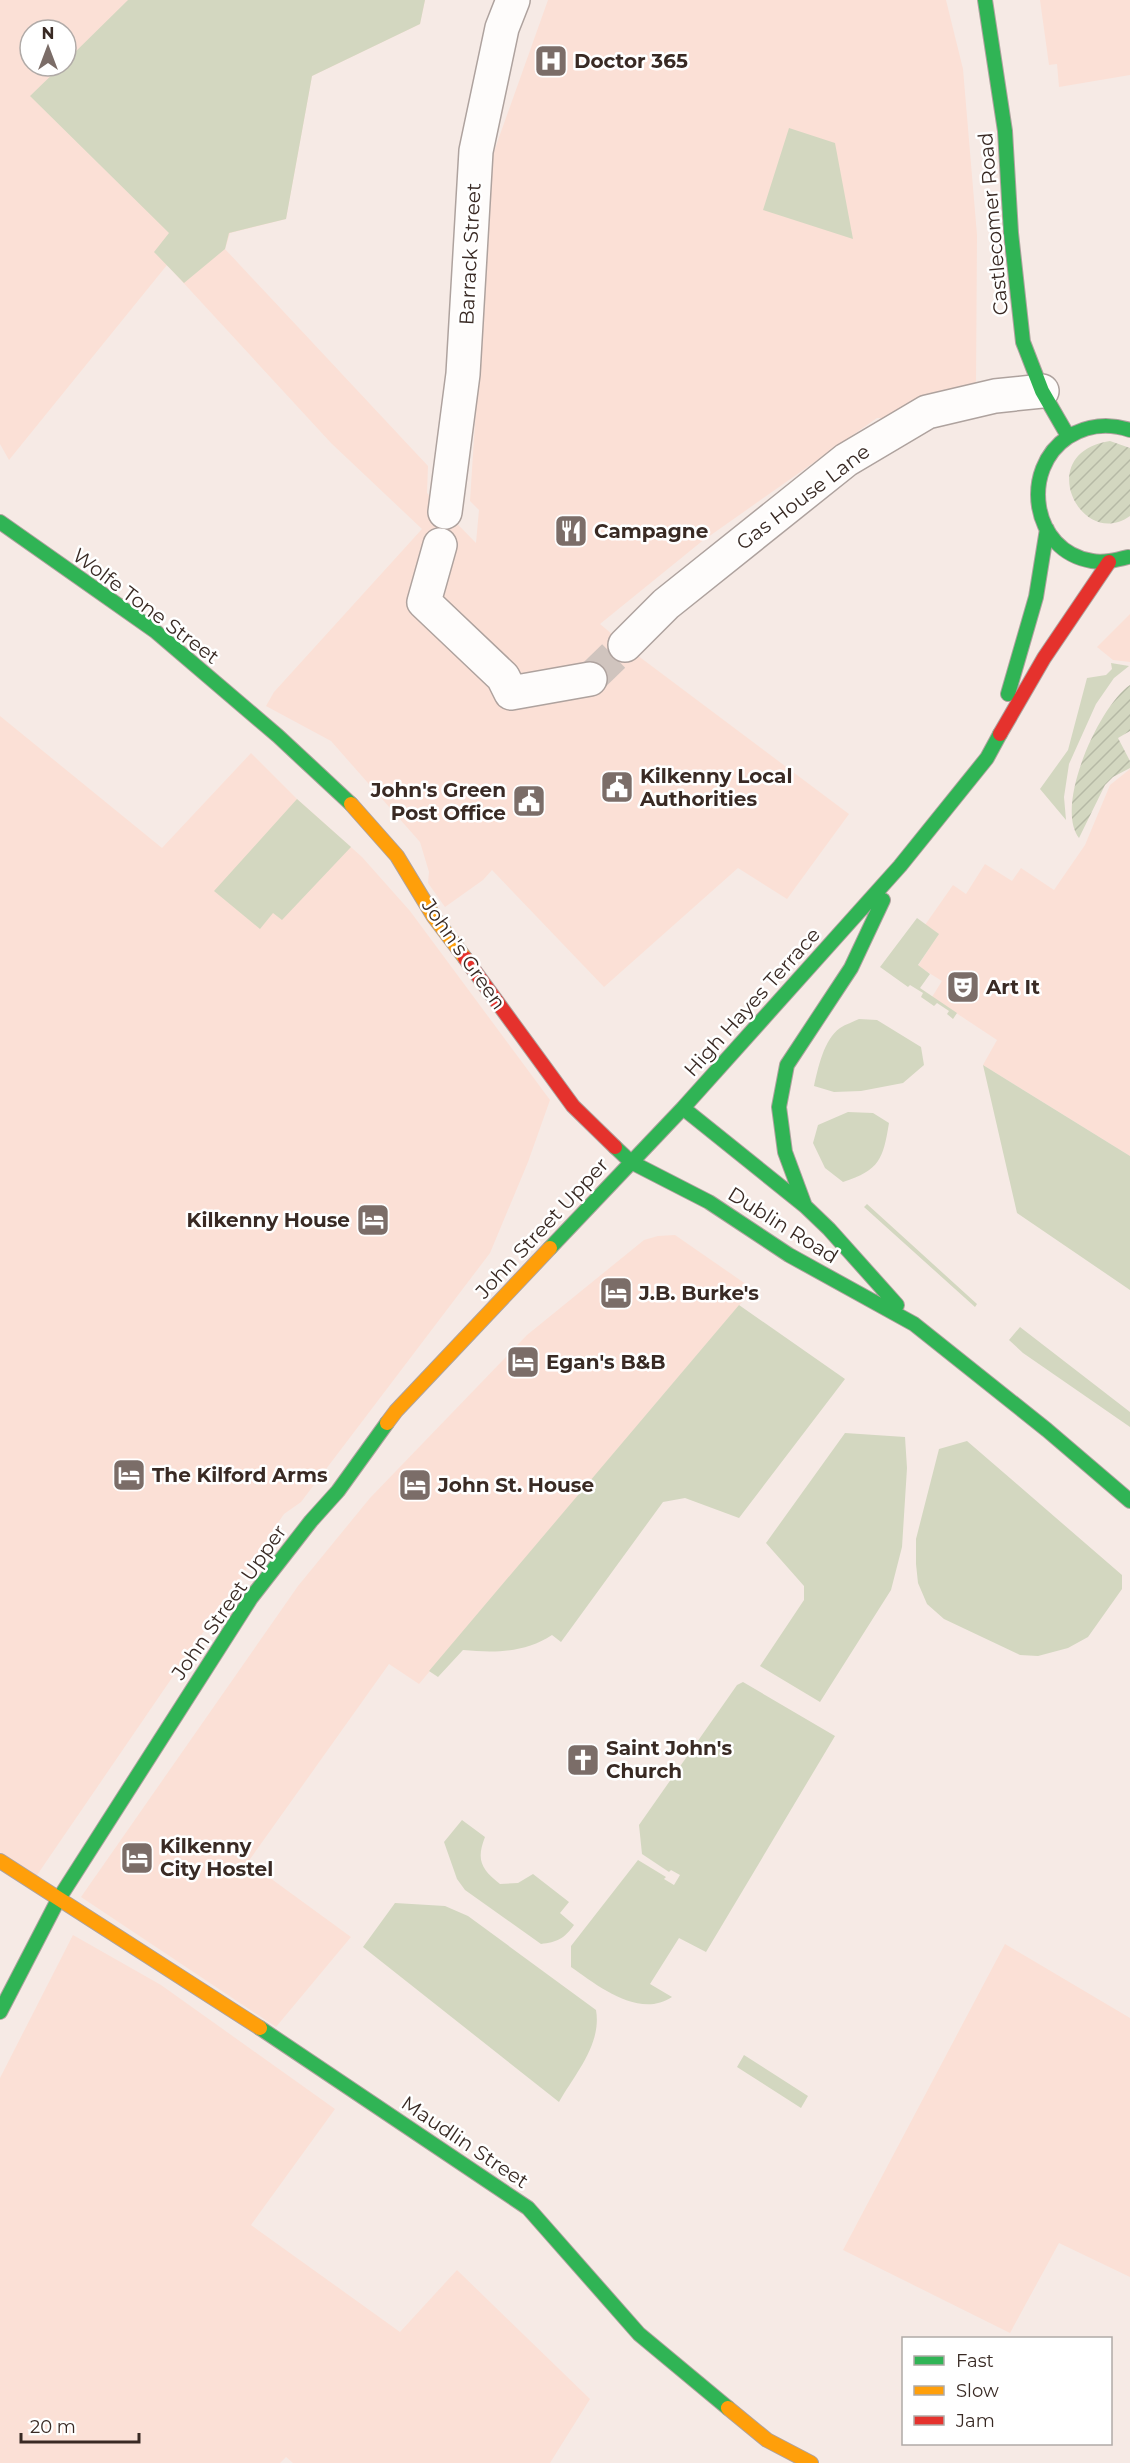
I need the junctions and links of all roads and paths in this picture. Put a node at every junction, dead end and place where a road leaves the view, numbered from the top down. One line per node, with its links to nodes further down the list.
1 (513, 0): 6 (street, Barrack Street)
2 (985, 0): 3 (main road, Castlecomer Road)
3 (1042, 391): 5 (main road, Castlecomer Road); 12 (street, Gas House Lane)
4 (1130, 430): 5 (main road)
5 (1068, 436): 8 (main road)
6 (445, 512)
7 (0, 522): 14 (main road, Wolfe Tone Street)
8 (1047, 530): 11 (main road); 15 (main road)
9 (440, 545): 13 (street)
10 (1130, 557): 11 (main road)
11 (1109, 562): 15 (main road)
12 (625, 645)
13 (590, 680)
14 (292, 749): 18 (main road, John's Green)
15 (987, 758): 16 (main road)
16 (900, 866): 17 (main road, High Hayes Terrace); 19 (main road)
17 (682, 1108): 18 (main road, High Hayes Terrace); 19 (main road, Dublin Road)
18 (631, 1162): 20 (main road, Dublin Road); 23 (main road, John Street Upper)
19 (805, 1206): 20 (main road, Dublin Road)
20 (914, 1324): 21 (main road, Dublin Road)
21 (1130, 1501)
22 (0, 1861): 23 (main road, Maudlin Street)
23 (58, 1900): 24 (main road, John Street Upper); 25 (main road, Maudlin Street)
24 (0, 2012)
25 (811, 2463)

